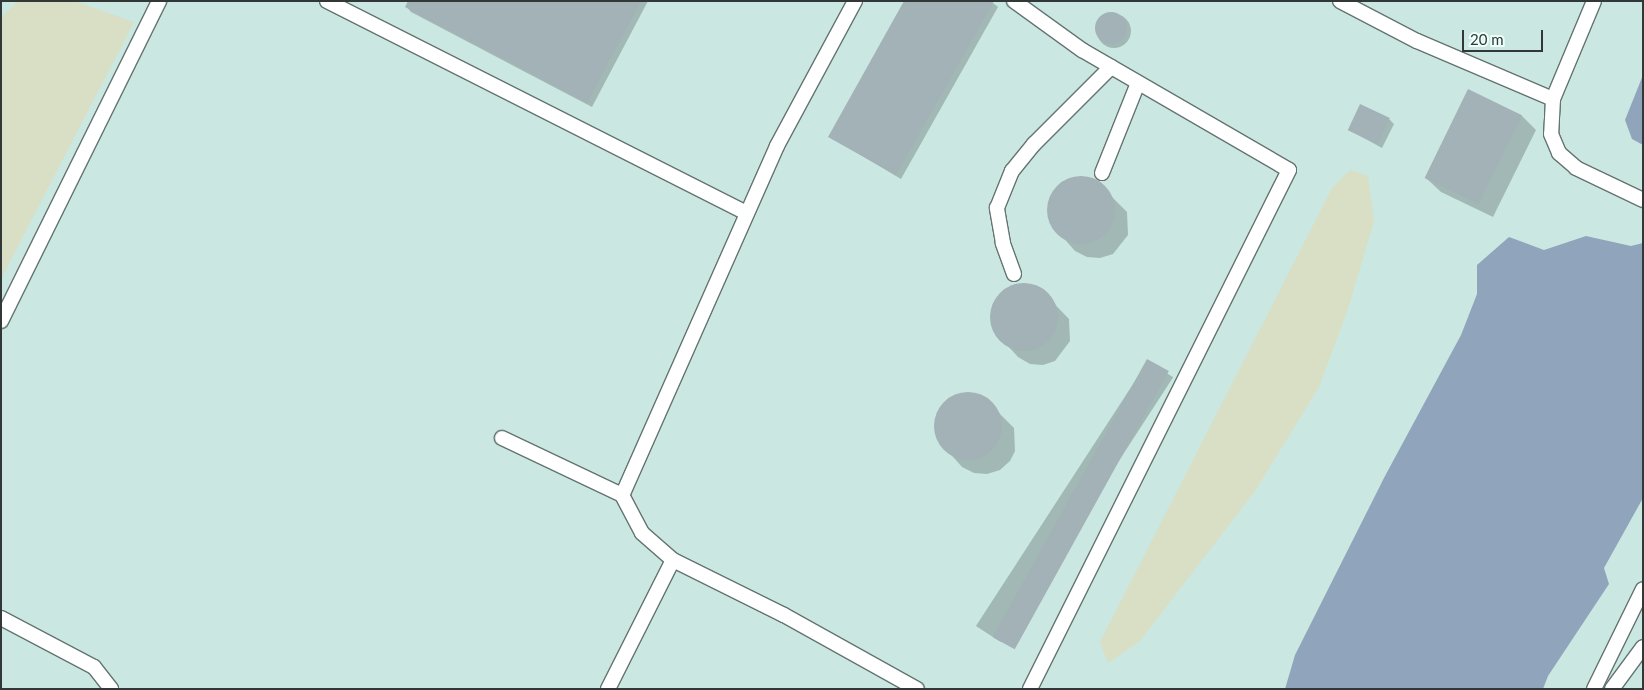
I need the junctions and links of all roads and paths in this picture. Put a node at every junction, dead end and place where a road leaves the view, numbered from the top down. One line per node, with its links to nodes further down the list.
1 (159, 1): 14 (lane)
2 (328, 1): 12 (lane)
3 (855, 1): 12 (lane)
4 (1014, 1): 7 (lane)
5 (1340, 1): 9 (lane)
6 (1594, 1): 9 (lane)
7 (1111, 67): 8 (lane); 13 (lane)
8 (1138, 83): 10 (lane); 24 (lane)
9 (1553, 99): 11 (lane)
10 (1102, 173)
11 (1643, 200)
12 (747, 213): 16 (lane)
13 (1014, 274)
14 (1, 321)
15 (502, 438): 16 (lane)
16 (622, 495): 17 (lane)
17 (674, 560): 22 (lane); 23 (lane)
18 (1643, 589): 25 (lane)
19 (1, 618): 21 (lane)
20 (1643, 647): 26 (lane)
21 (111, 689)
22 (608, 689)
23 (917, 689)
24 (1030, 689)
25 (1594, 689)
26 (1612, 689)

